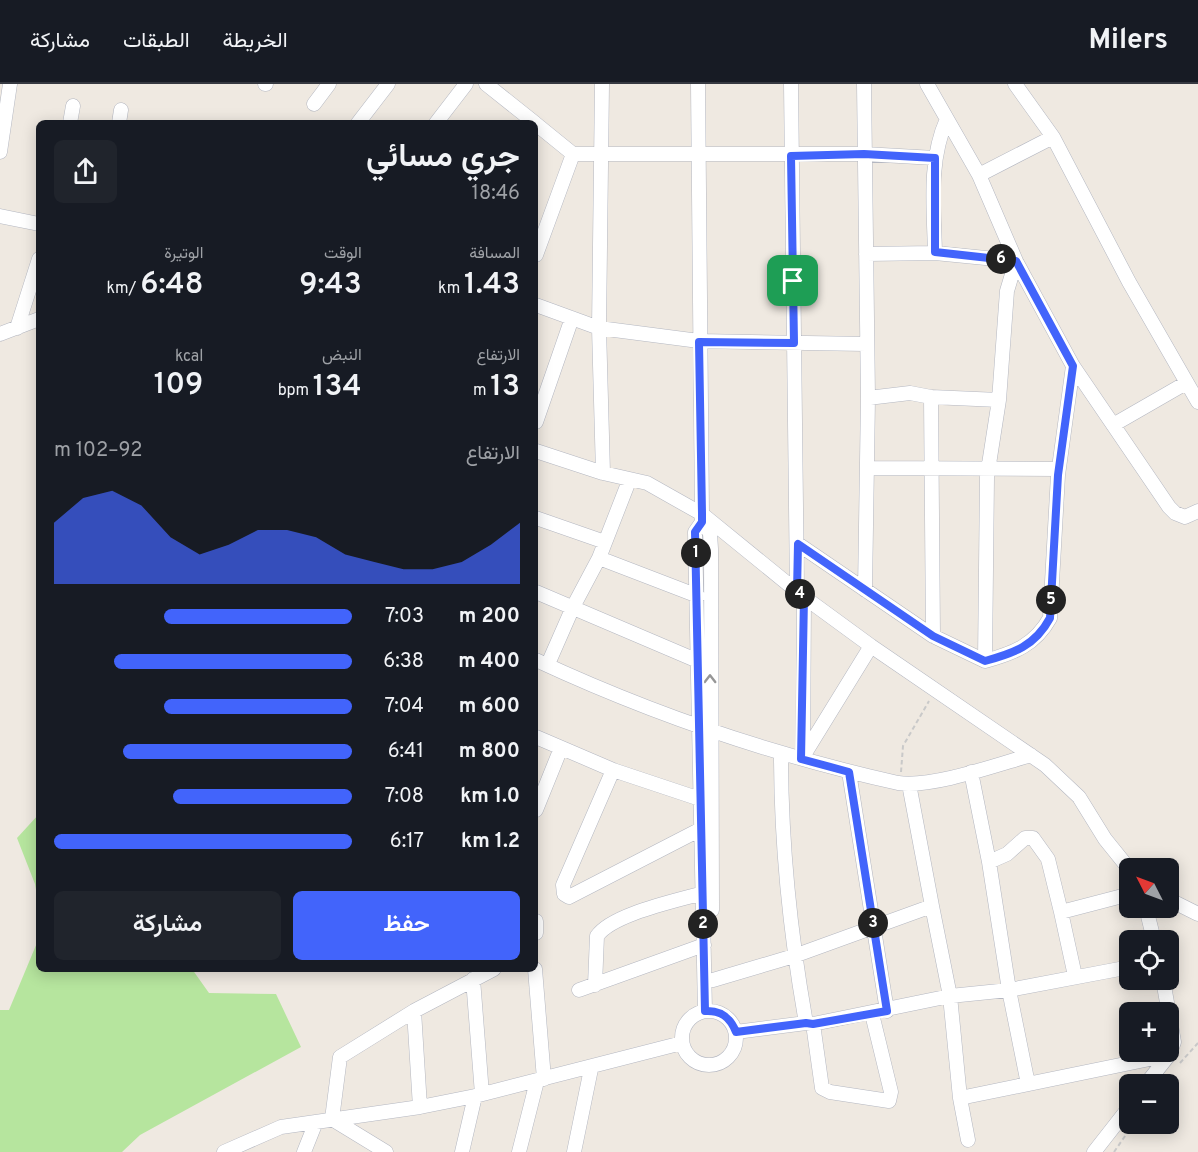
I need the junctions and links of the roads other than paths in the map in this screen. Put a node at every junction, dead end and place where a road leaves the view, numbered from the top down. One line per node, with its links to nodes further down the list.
1 (10, 84): 21 (street)
2 (329, 84): 12 (street)
3 (388, 84): 15 (street)
4 (466, 84): 16 (street)
5 (486, 84): 17 (street)
6 (602, 84): 23 (street)
7 (698, 84): 25 (street)
8 (791, 84): 26 (street)
9 (864, 84): 24 (street)
10 (927, 84): 18 (street)
11 (1015, 84): 20 (street)
12 (314, 104)
13 (73, 106): 14 (street)
14 (71, 120)
15 (360, 120)
16 (438, 120)
17 (531, 120)
18 (947, 120): 27 (street); 28 (street)
19 (538, 125): 22 (street)
20 (1053, 137): 28 (street); 46 (street)
21 (0, 152)
22 (573, 154): 23 (street); 31 (street)
23 (601, 154): 25 (street); 40 (street)
24 (864, 154): 26 (street); 27 (street); 33 (street)
25 (698, 155): 26 (street); 42 (street)
26 (791, 156): 43 (street)
27 (935, 158): 32 (street)
28 (980, 175): 34 (street)
29 (0, 216): 30 (street)
30 (36, 223)
31 (538, 250)
32 (935, 252): 33 (street); 34 (street)
33 (866, 254): 44 (street)
34 (1016, 261): 45 (street); 49 (street)
35 (36, 273): 39 (street)
36 (538, 306): 37 (street)
37 (573, 318): 40 (street); 51 (street)
38 (36, 320): 39 (street)
39 (17, 328): 41 (street)
40 (599, 328): 42 (street); 58 (street)
41 (0, 334)
42 (699, 342): 43 (street); 61 (street)
43 (794, 343): 44 (street); 64 (street)
44 (866, 344): 48 (street)
45 (1073, 366): 52 (street); 57 (street)
46 (1186, 384): 50 (street); 52 (street)
47 (931, 397): 48 (street); 49 (street); 55 (street)
48 (868, 398): 54 (street)
49 (999, 400): 56 (street)
50 (1198, 402)
51 (538, 416)
52 (1113, 425): 60 (street)
53 (538, 452): 58 (street)
54 (867, 468): 55 (street); 66 (street)
55 (932, 468): 56 (street); 71 (street)
56 (988, 469): 57 (street); 74 (street)
57 (1058, 469): 74 (street)
58 (603, 473): 59 (street)
59 (629, 480): 61 (street); 63 (street)
60 (1198, 511)
61 (702, 518): 68 (street); 69 (street); 76 (street, one-way to 61)
62 (538, 519): 63 (street)
63 (605, 542): 65 (street)
64 (798, 544): 66 (street); 68 (street)
65 (599, 558): 69 (street); 70 (street)
66 (865, 590): 71 (street)
67 (538, 593): 70 (street)
68 (801, 594): 72 (street); 81 (street)
69 (698, 596): 73 (street)
70 (573, 607): 73 (street); 75 (street)
71 (933, 636): 74 (street)
72 (870, 646): 80 (street); 81 (street)
73 (698, 661): 76 (street)
74 (985, 661)
75 (540, 664): 76 (street)
76 (705, 730): 79 (street); 86 (street); 91 (street)
77 (538, 739): 78 (street)
78 (561, 748): 82 (street); 87 (street)
79 (781, 753): 81 (street); 99 (street)
80 (1031, 755): 84 (street); 89 (street)
81 (802, 758): 83 (street)
82 (612, 771): 86 (street); 88 (street)
83 (849, 772): 85 (street); 97 (street)
84 (971, 772): 85 (street); 90 (street)
85 (903, 784): 94 (street)
86 (700, 799): 88 (street)
87 (538, 805)
88 (701, 829): 91 (street)
89 (1120, 858)
90 (989, 862): 95 (street); 108 (street)
91 (707, 893): 98 (street); 105 (street); 106 (street)
92 (1119, 897): 95 (street)
93 (1179, 904): 96 (street)
94 (932, 906): 97 (street); 109 (street)
95 (1061, 912): 103 (street)
96 (1198, 914)
97 (873, 926): 99 (street); 112 (street)
98 (704, 945): 106 (street); 110 (street)
99 (794, 956): 105 (street); 114 (street)
100 (1119, 969): 103 (street)
101 (488, 972): 104 (street)
102 (535, 972): 121 (street)
103 (1076, 976): 108 (street)
104 (474, 979): 111 (street); 123 (street)
105 (713, 980): 110 (street)
106 (595, 985): 107 (street)
107 (579, 990)
108 (1009, 990): 109 (street); 122 (street)
109 (950, 996): 112 (street); 124 (street)
110 (710, 1010): 115 (street); 116 (street)
111 (414, 1011): 125 (street); 126 (street)
112 (887, 1011): 113 (street)
113 (872, 1014): 114 (street); 114 (street)
114 (809, 1023): 115 (street)
115 (736, 1032): 116 (street)
116 (682, 1043): 119 (street)
117 (1135, 1062): 122 (street)
118 (1163, 1062): 120 (street)
119 (591, 1069): 121 (street); 135 (street)
120 (1154, 1074)
121 (540, 1080): 123 (street); 134 (street)
122 (1028, 1084): 124 (street)
123 (478, 1095): 125 (street); 133 (street)
124 (960, 1098): 129 (street)
125 (420, 1107): 126 (street)
126 (332, 1119): 128 (street); 132 (street)
127 (1119, 1120): 136 (street)
128 (316, 1122): 130 (street); 131 (street)
129 (969, 1140)
130 (224, 1152)
131 (304, 1152)
132 (386, 1152)
133 (462, 1152)
134 (519, 1152)
135 (574, 1152)
136 (1094, 1152)

